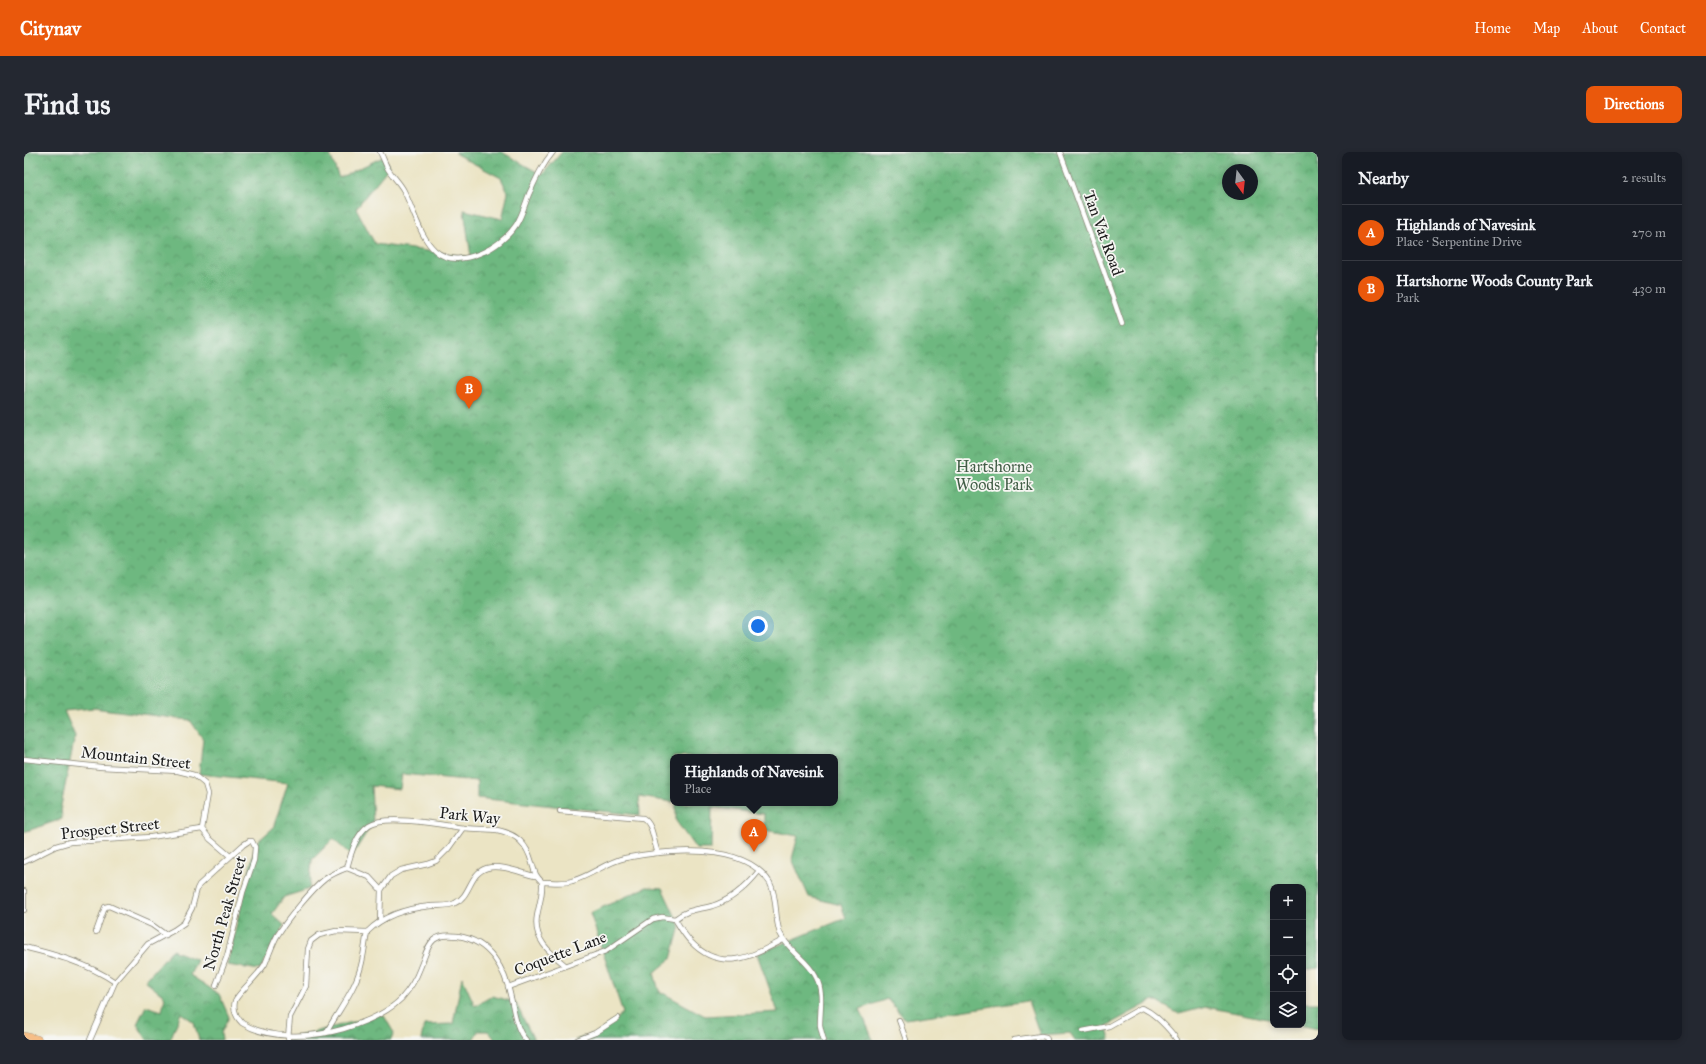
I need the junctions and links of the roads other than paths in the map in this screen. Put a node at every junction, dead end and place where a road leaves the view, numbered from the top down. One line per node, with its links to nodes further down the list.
1 (380, 152): 2 (street)
2 (554, 152)
3 (1060, 152): 4 (street, Tan Vat Road)
4 (1122, 324)
5 (24, 759): 8 (street, Mountain Street)
6 (560, 811): 9 (street)
7 (463, 828): 12 (street, Park Way); 14 (street, Park Way); 16 (street)
8 (202, 829): 10 (street); 11 (street, Prospect Street)
9 (658, 853): 13 (street); 15 (street)
10 (230, 856): 24 (street); 29 (street, North Peak Street)
11 (24, 862)
12 (347, 868): 16 (street); 36 (street)
13 (758, 871): 20 (street); 25 (street)
14 (534, 876): 15 (street); 21 (street)
15 (542, 882): 27 (street)
16 (381, 890): 21 (street)
17 (24, 891): 18 (street)
18 (24, 902): 19 (street)
19 (24, 910)
20 (675, 919): 25 (street); 27 (street, Coquette Lane)
21 (380, 921): 23 (street)
22 (96, 932): 24 (street)
23 (367, 932): 34 (street); 36 (street)
24 (166, 934): 28 (street)
25 (783, 940): 42 (street)
26 (24, 947): 28 (street)
27 (565, 965): 30 (street, Coquette Lane)
28 (115, 982): 39 (street)
29 (216, 985)
30 (508, 987): 34 (street); 40 (street)
31 (618, 1018): 41 (street)
32 (899, 1020): 43 (street)
33 (1082, 1030): 45 (street)
34 (326, 1033): 36 (street)
35 (24, 1037): 38 (highway)
36 (288, 1038)
37 (1046, 1039): 44 (street)
38 (37, 1040)
39 (90, 1040)
40 (526, 1040)
41 (577, 1040)
42 (824, 1040)
43 (906, 1040)
44 (1014, 1040)
45 (1178, 1040)

